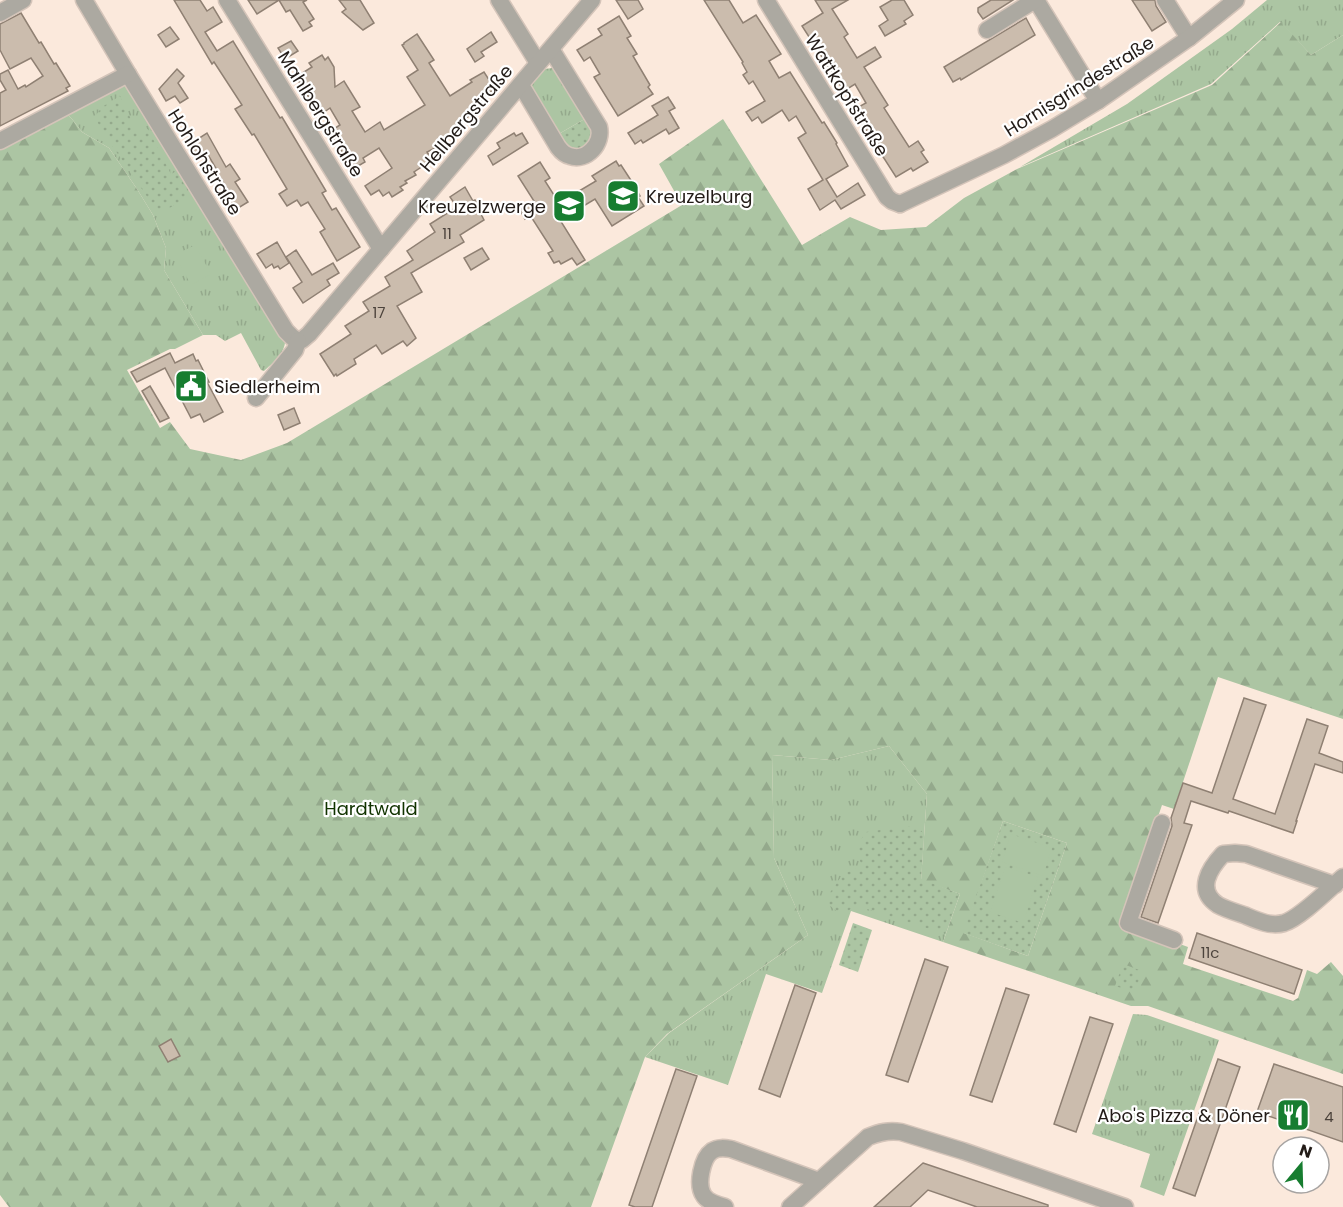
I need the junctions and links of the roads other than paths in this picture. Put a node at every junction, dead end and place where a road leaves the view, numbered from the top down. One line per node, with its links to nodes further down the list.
1 (23, 0): 10 (street)
2 (84, 0): 15 (street, Hohlohstraße)
3 (227, 0): 20 (street, Mahlbergstraße)
4 (499, 0): 14 (street)
5 (592, 0): 13 (street, Hellbergstraße)
6 (766, 0): 19 (street, Wattkopfstraße)
7 (1036, 0): 11 (street); 17 (street)
8 (1165, 0): 12 (street)
9 (1236, 0): 12 (street, Hornisgrindestraße)
10 (0, 13)
11 (987, 30)
12 (1190, 38): 17 (street, Hornisgrindestraße)
13 (551, 49): 14 (street, Hellbergstraße); 16 (street)
14 (538, 63): 16 (street, Hellbergstraße)
15 (128, 74): 18 (street); 21 (street, Hohlohstraße)
16 (521, 85): 20 (street, Hellbergstraße)
17 (1098, 101): 19 (street, Hornisgrindestraße)
18 (0, 141)
19 (900, 207)
20 (381, 249): 21 (street, Hellbergstraße)
21 (298, 340): 22 (street, Hellbergstraße)
22 (256, 398)
23 (1162, 823): 25 (street)
24 (1340, 883): 24 (street)
25 (1174, 940)
26 (819, 1181): 27 (street); 28 (street); 29 (street)
27 (725, 1207)
28 (790, 1207)
29 (1125, 1207)

